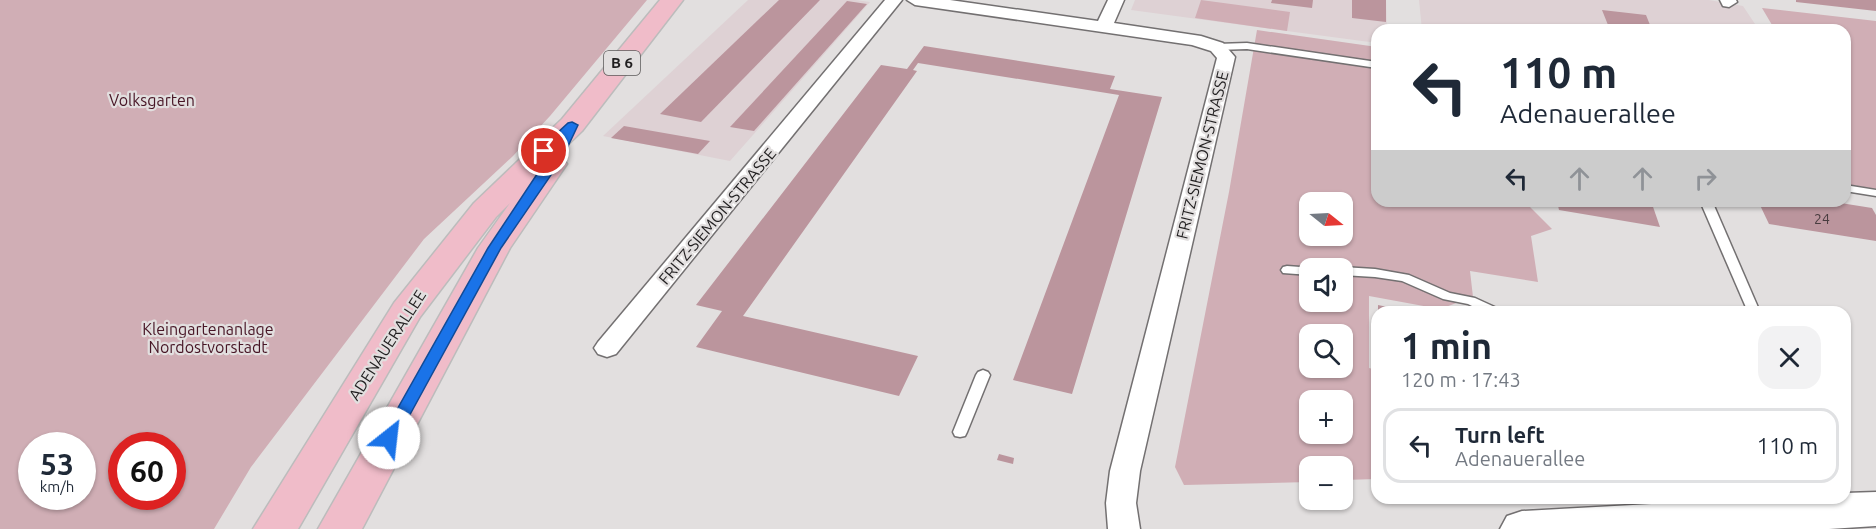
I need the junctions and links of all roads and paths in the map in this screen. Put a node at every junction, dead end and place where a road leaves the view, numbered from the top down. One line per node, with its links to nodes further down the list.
1 (672, 0): 8 (main road, ADENAUERALLEE / B 6)
2 (894, 0): 17 (street, FRITZ-SIEMON-STRASSE)
3 (915, 0): 5 (street, FRITZ-SIEMON-STRASSE)
4 (1116, 0): 5 (street)
5 (1104, 27): 6 (street, FRITZ-SIEMON-STRASSE)
6 (1216, 47): 7 (lane); 23 (street, FRITZ-SIEMON-STRASSE)
7 (1371, 63)
8 (572, 125): 21 (main road, ADENAUERALLEE / B 6); 22 (main road, ADENAUERALLEE / B 6)
9 (1851, 189): 10 (lane)
10 (1876, 193)
11 (1709, 207): 16 (lane)
12 (1287, 270): 13 (lane)
13 (1299, 271)
14 (1353, 272): 15 (lane)
15 (1482, 306)
16 (1751, 306)
17 (607, 348)
18 (983, 375): 19 (lane)
19 (960, 432)
20 (1859, 506): 24 (main road)
21 (275, 529)
22 (340, 529)
23 (1124, 529)
24 (1522, 529)

